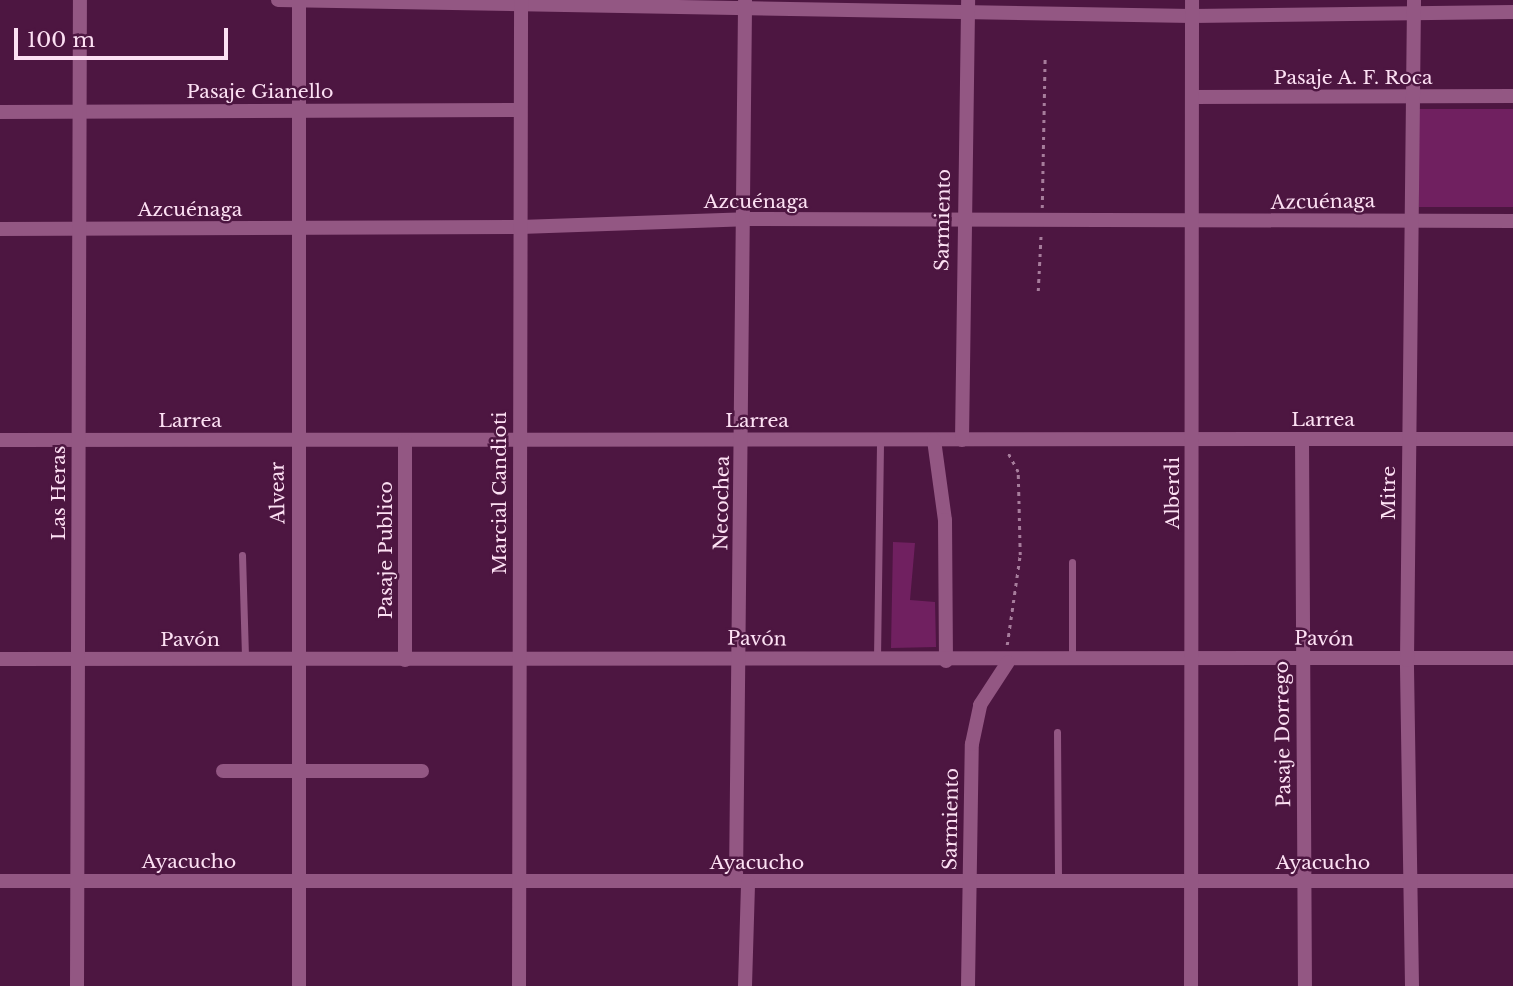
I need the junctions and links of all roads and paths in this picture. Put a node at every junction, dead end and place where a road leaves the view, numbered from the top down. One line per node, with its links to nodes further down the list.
1 (80, 0): 19 (street, Las Heras)
2 (278, 0): 3 (street)
3 (299, 0): 5 (street); 17 (street, Alvear)
4 (1192, 0): 11 (street, Alberdi)
5 (521, 2): 6 (street); 16 (street, Marcial Candioti)
6 (745, 5): 7 (street); 20 (street, Necochea)
7 (967, 6): 11 (street); 24 (street, Sarmiento)
8 (1414, 6): 9 (street); 10 (street); 15 (street, Mitre)
9 (1305, 7): 11 (street)
10 (1513, 12)
11 (1192, 16): 14 (street, Alberdi)
12 (1045, 58): 25 (path)
13 (1513, 96): 15 (street, Pasaje A. F. Roca)
14 (1192, 97): 15 (street, Pasaje A. F. Roca); 23 (street, Alberdi)
15 (1410, 98): 21 (street, Mitre)
16 (520, 110): 17 (street, Pasaje Gianello); 26 (street, Marcial Candioti)
17 (299, 111): 19 (street, Pasaje Gianello); 29 (street, Alvear)
18 (0, 112): 19 (street, Pasaje Gianello)
19 (78, 113): 28 (street, Las Heras)
20 (745, 219): 24 (street, Azcuénaga); 26 (street, Azcuénaga); 36 (street, Necochea)
21 (1411, 220): 22 (street, Azcuénaga); 23 (street, Azcuénaga); 33 (street, Mitre)
22 (1513, 221)
23 (1192, 223): 25 (street, Azcuénaga); 31 (street, Alberdi)
24 (961, 224): 25 (street, Azcuénaga); 38 (street, Sarmiento)
25 (1041, 224): 30 (path)
26 (520, 227): 29 (street, Azcuénaga); 43 (street, Marcial Candioti)
27 (0, 229): 28 (street, Azcuénaga)
28 (78, 229): 29 (street, Azcuénaga); 40 (street, Las Heras)
29 (300, 230): 41 (street, Alvear)
30 (1038, 291)
31 (1192, 439): 32 (street, Larrea); 39 (street, Larrea); 54 (street, Alberdi)
32 (1302, 439): 33 (street, Larrea); 49 (street, Pasaje Dorrego)
33 (1408, 439): 34 (street, Larrea); 58 (street, Mitre)
34 (1513, 439)
35 (0, 440): 40 (street, Larrea)
36 (742, 440): 43 (street, Larrea); 44 (street, Larrea); 48 (street, Necochea)
37 (934, 440): 38 (street, Larrea); 44 (street, Larrea); 59 (street)
38 (962, 440): 39 (street, Larrea)
39 (1002, 440): 61 (path)
40 (78, 441): 41 (street, Larrea); 52 (street, Las Heras)
41 (296, 441): 42 (street, Larrea); 55 (street, Alvear)
42 (405, 441): 43 (street, Larrea); 56 (street, Pasaje Publico)
43 (519, 441): 47 (street, Marcial Candioti)
44 (880, 441): 57 (lane)
45 (242, 555): 53 (lane)
46 (1072, 562): 60 (lane)
47 (519, 657): 48 (street, Pavón); 56 (street, Pavón); 71 (street, Marcial Candioti)
48 (739, 657): 57 (street, Pavón); 69 (street, Necochea)
49 (1301, 658): 54 (street, Pavón); 58 (street, Pavón); 75 (street, Pasaje Dorrego)
50 (1513, 658): 58 (street, Pavón)
51 (0, 659): 52 (street, Pavón)
52 (78, 659): 53 (street, Pavón); 67 (street, Las Heras)
53 (244, 659): 55 (street, Pavón)
54 (1193, 659): 60 (street, Pavón); 74 (street, Alberdi)
55 (299, 660): 56 (street, Pavón); 64 (street, Alvear)
56 (405, 660)
57 (877, 660): 59 (street, Pavón)
58 (1407, 660): 72 (street, Mitre)
59 (946, 661): 61 (street, Pavón)
60 (1072, 661): 61 (street, Pavón)
61 (1008, 662): 73 (street, Sarmiento)
62 (1057, 732): 76 (lane)
63 (223, 771): 64 (street)
64 (300, 771): 65 (street); 68 (street, Alvear)
65 (422, 771)
66 (0, 881): 67 (street, Ayacucho)
67 (78, 881): 68 (street, Ayacucho); 77 (street, Las Heras)
68 (300, 881): 71 (street, Ayacucho); 78 (street, Alvear)
69 (742, 881): 71 (street, Ayacucho); 73 (street, Ayacucho); 80 (street, Necochea)
70 (1513, 881): 72 (street, Ayacucho)
71 (519, 882): 79 (street, Marcial Candioti)
72 (1412, 882): 75 (street, Ayacucho); 84 (street, Mitre)
73 (970, 883): 76 (street, Ayacucho); 81 (street, Sarmiento)
74 (1193, 883): 75 (street, Ayacucho); 76 (street, Ayacucho); 82 (street, Alberdi)
75 (1304, 883): 83 (street, Pasaje Dorrego)
76 (1058, 884)
77 (77, 986)
78 (299, 986)
79 (519, 986)
80 (745, 986)
81 (968, 986)
82 (1191, 986)
83 (1306, 986)
84 (1412, 986)

